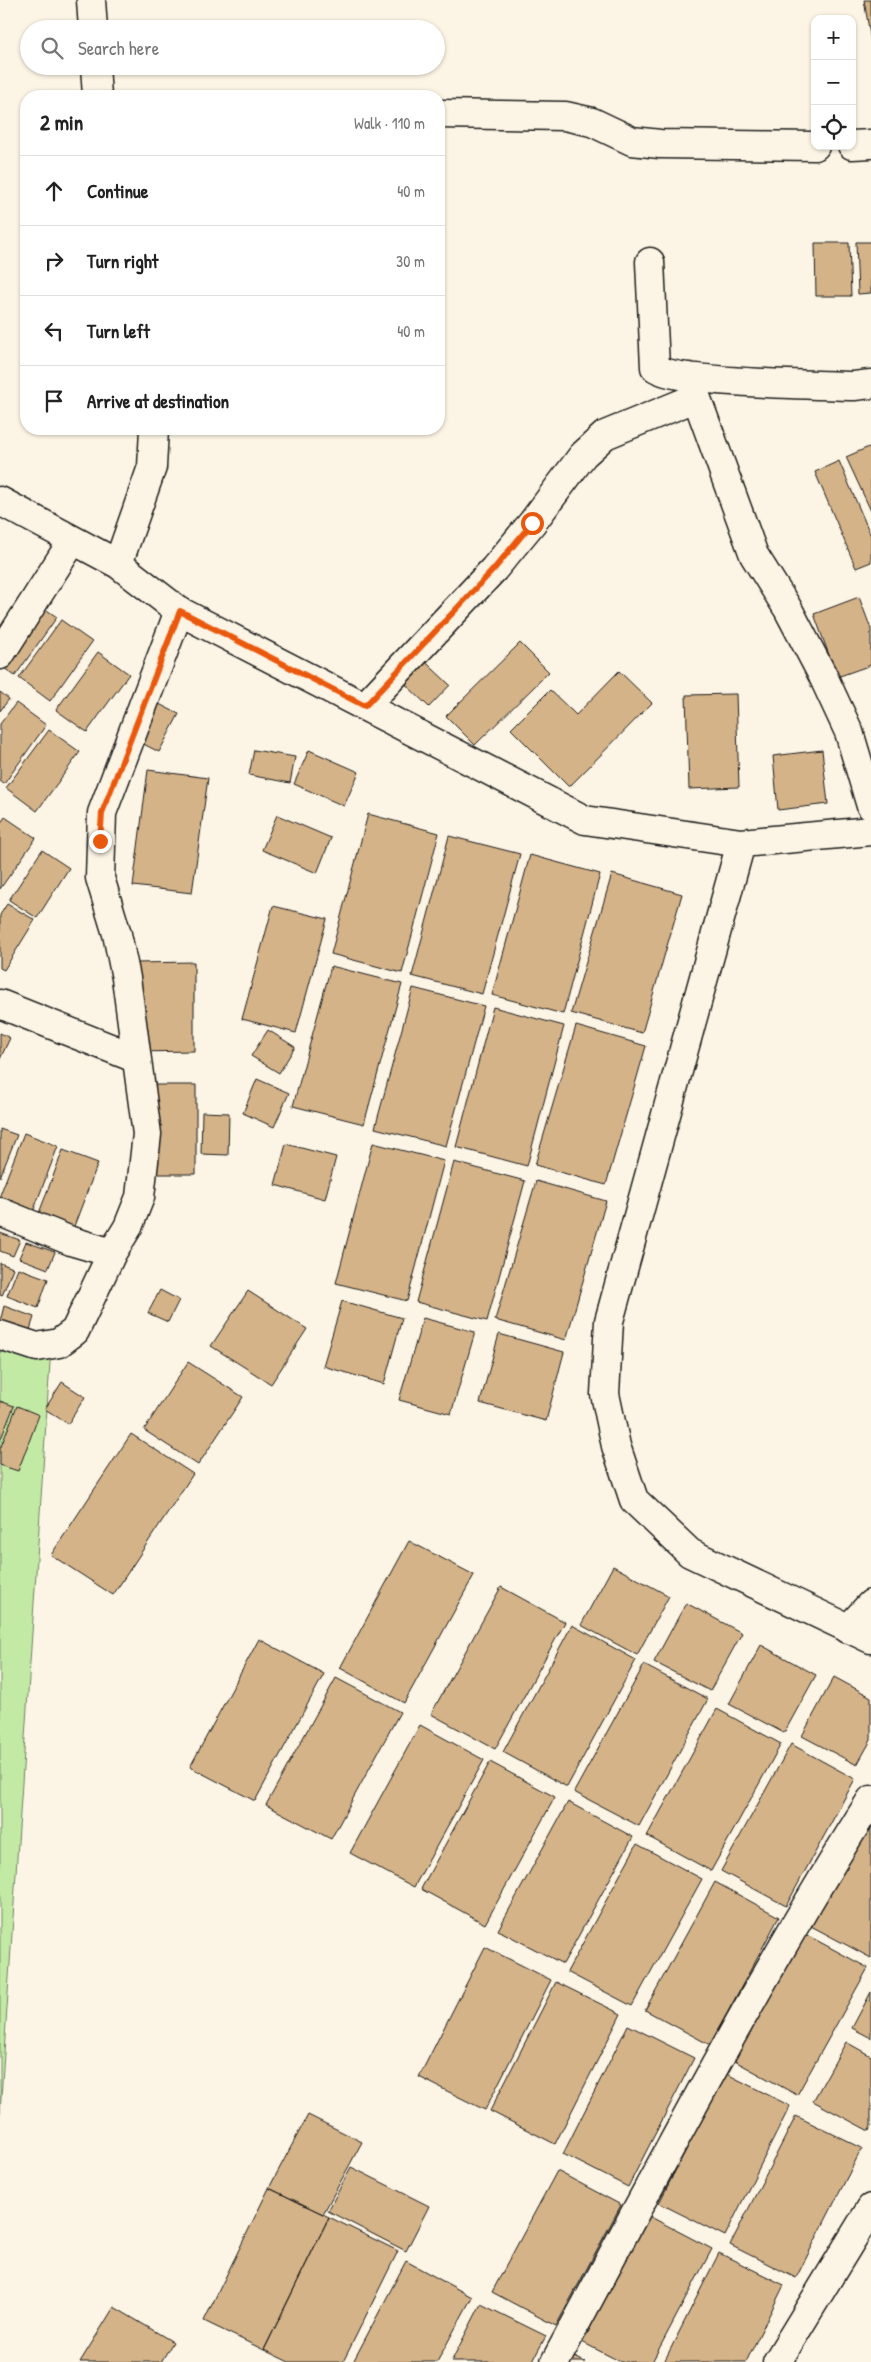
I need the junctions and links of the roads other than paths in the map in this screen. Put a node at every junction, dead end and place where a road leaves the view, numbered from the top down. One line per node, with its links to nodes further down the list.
1 (91, 0): 2 (street)
2 (92, 20)
3 (96, 75): 4 (street)
4 (97, 90)
5 (445, 114): 8 (street)
6 (871, 144): 7 (street)
7 (856, 145)
8 (811, 146)
9 (650, 262): 11 (street)
10 (871, 384): 11 (street)
11 (692, 388): 18 (street); 19 (street)
12 (154, 435): 15 (street)
13 (0, 501): 14 (street)
14 (73, 540): 15 (street); 17 (street)
15 (118, 564): 16 (street)
16 (180, 611): 18 (street); 23 (street)
17 (0, 655)
18 (365, 706): 21 (street)
19 (871, 806)
20 (871, 831): 21 (street)
21 (741, 843): 28 (street)
22 (0, 1004): 23 (street)
23 (135, 1058): 25 (street)
24 (0, 1212): 25 (street)
25 (112, 1252): 26 (street)
26 (0, 1335)
27 (871, 1604): 28 (street)
28 (860, 1634)
29 (871, 1800): 32 (street)
30 (871, 2208): 31 (street)
31 (862, 2242): 33 (street)
32 (555, 2362)
33 (777, 2362)

